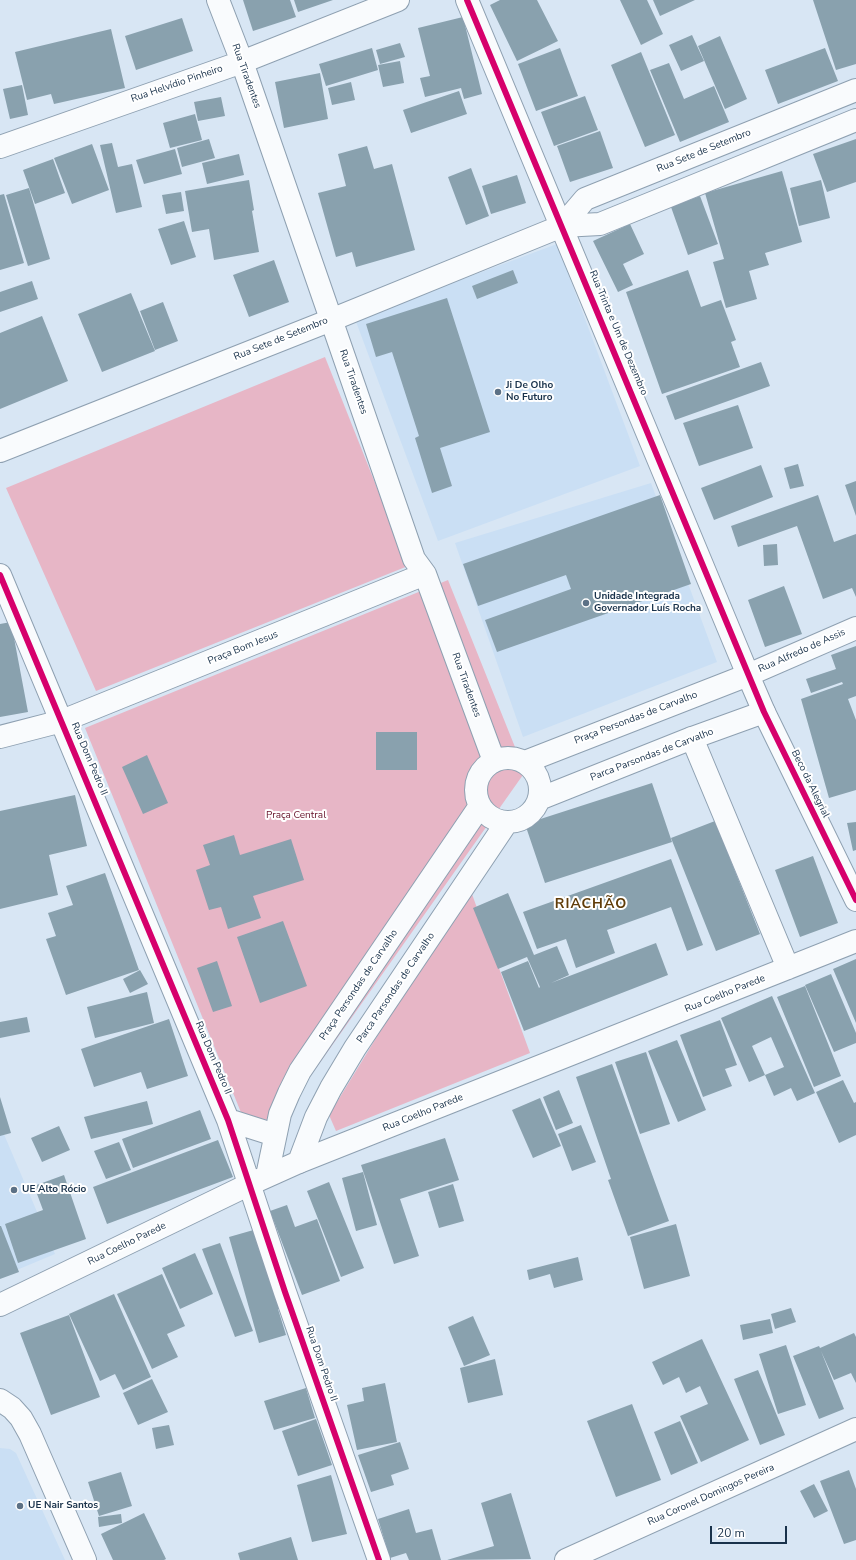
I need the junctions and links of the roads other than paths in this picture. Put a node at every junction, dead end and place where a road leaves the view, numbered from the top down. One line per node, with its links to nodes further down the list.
1 (218, 0): 4 (street, Rua Tiradentes)
2 (398, 0): 4 (street, Rua Helvídio Pinheiro)
3 (467, 0): 8 (street, Rua Trinta e Um de Dezembro)
4 (242, 62): 7 (street, Rua Helvídio Pinheiro); 9 (street, Rua Tiradentes)
5 (856, 90): 8 (street, Rua Sete de Setembro)
6 (856, 120): 8 (street, Rua Sete de Setembro)
7 (0, 147)
8 (562, 226): 9 (street, Rua Sete de Setembro); 14 (street, Rua Trinta e Um de Dezembro)
9 (331, 320): 10 (street, Rua Sete de Setembro); 11 (street, Rua Tiradentes)
10 (0, 451)
11 (425, 574): 16 (street, Praça Bom Jesus); 19 (street, Rua Tiradentes)
12 (0, 575): 16 (street, Rua Dom Pedro II)
13 (856, 628): 14 (street, Rua Alfredo de Assis)
14 (748, 675): 15 (street, Beco da Alegrial); 20 (street, Praça Persondas de Carvalho)
15 (764, 712): 18 (street, Parca Parsondas de Carvalho); 24 (street, Beco da Alegrial)
16 (62, 721): 17 (street, Praça Bom Jesus); 27 (street, Rua Dom Pedro II)
17 (0, 737)
18 (692, 738): 21 (street, Parca Parsondas de Carvalho); 26 (street)
19 (494, 761): 20 (street); 22 (street)
20 (525, 762): 21 (street)
21 (539, 799): 23 (street)
22 (480, 806): 23 (street); 28 (street, Praça Persondas de Carvalho)
23 (507, 822): 29 (street, Parca Parsondas de Carvalho)
24 (856, 900)
25 (856, 941): 26 (street, Rua Coelho Parede)
26 (788, 968): 29 (street, Rua Coelho Parede)
27 (228, 1120): 28 (street); 30 (street, Rua Dom Pedro II)
28 (275, 1135): 30 (street, Praça Persondas de Carvalho)
29 (299, 1162): 30 (street, Rua Coelho Parede)
30 (259, 1180): 31 (street, Rua Coelho Parede); 35 (street, Rua Dom Pedro II)
31 (0, 1305)
32 (0, 1400): 34 (street)
33 (856, 1430): 36 (street, Rua Coronel Domingos Pereira)
34 (85, 1560)
35 (379, 1560)
36 (566, 1560)

